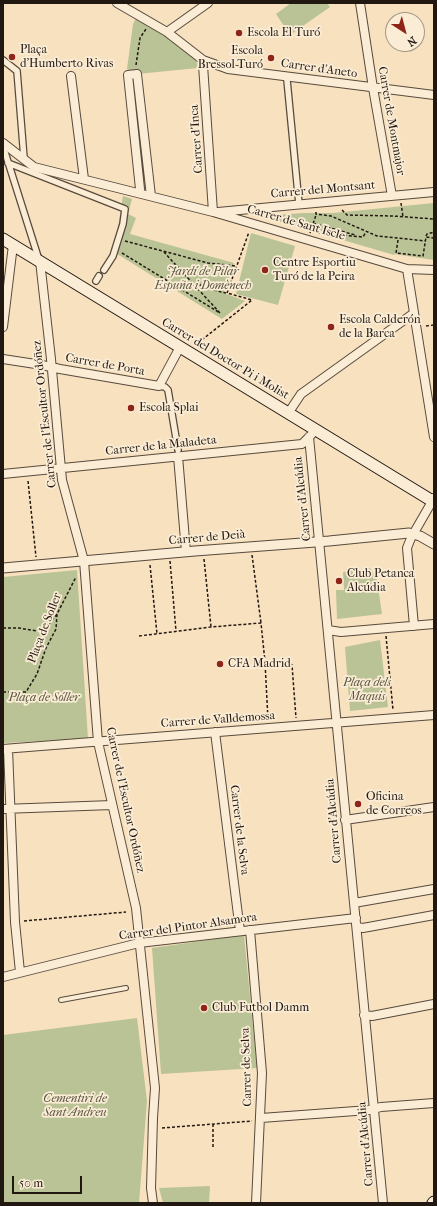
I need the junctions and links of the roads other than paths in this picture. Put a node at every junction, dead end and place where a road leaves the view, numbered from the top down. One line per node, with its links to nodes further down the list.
1 (117, 3): 4 (street, Carrer d'Aneto)
2 (208, 3): 4 (street)
3 (360, 3): 9 (street, Carrer de Montmajor)
4 (167, 32): 6 (street, Carrer d'Aneto)
5 (3, 60): 13 (street)
6 (203, 63): 9 (street, Carrer d'Aneto); 21 (street, Carrer d'Inca)
7 (71, 76): 15 (street)
8 (287, 80): 20 (street)
9 (372, 88): 10 (street, Carrer d'Aneto); 19 (street, Carrer de Montmajor)
10 (434, 95)
11 (3, 143): 13 (street, Carrer de Sant Iscle)
12 (3, 146): 14 (street)
13 (24, 158): 15 (street, Carrer de Sant Iscle)
14 (8, 163): 24 (street); 26 (street)
15 (84, 179): 18 (street, Carrer de Sant Iscle)
16 (140, 189): 18 (street)
17 (434, 192): 19 (street, Carrer del Montsant)
18 (151, 196): 21 (street, Carrer de Sant Iscle)
19 (392, 196): 20 (street, Carrer del Montsant)
20 (299, 204): 21 (street, Carrer del Montsant)
21 (213, 212): 25 (street, Carrer de Sant Iscle)
22 (3, 239): 23 (main road, Carrer del Doctor Pi i Molist)
23 (13, 245): 24 (main road, Carrer del Doctor Pi i Molist); 29 (street)
24 (40, 261): 30 (main road, Carrer del Doctor Pi i Molist); 32 (street, Carrer de l'Escultor Ordóñez)
25 (408, 269): 27 (street, Carrer de Sant Iscle); 28 (street)
26 (104, 270)
27 (434, 270)
28 (414, 313): 34 (street); 36 (street)
29 (3, 327)
30 (180, 347): 33 (street, Carrer de Porta); 34 (main road, Carrer del Doctor Pi i Molist)
31 (3, 360): 32 (street, Carrer de Porta)
32 (51, 367): 33 (street, Carrer de Porta); 38 (street, Carrer de l'Escultor Ordóñez)
33 (159, 386): 37 (street)
34 (289, 412): 35 (main road, Carrer del Doctor Pi i Molist)
35 (313, 433): 37 (street, Carrer de la Maladeta); 40 (main road, Carrer del Doctor Pi i Molist); 42 (street, Carrer d'Alcúdia)
36 (434, 437)
37 (178, 453): 38 (street, Carrer de la Maladeta); 44 (street)
38 (61, 468): 39 (street, Carrer de la Maladeta); 45 (street, Carrer de l'Escultor Ordóñez)
39 (3, 474)
40 (434, 500): 41 (street)
41 (414, 533): 42 (street, Carrer de Deià); 43 (street); 48 (street)
42 (320, 541): 44 (street, Carrer de Deià); 49 (street, Carrer d'Alcúdia)
43 (434, 544)
44 (186, 552): 45 (street, Carrer de Deià)
45 (84, 561): 46 (street, Carrer de Deià); 53 (street, Carrer de l'Escultor Ordóñez)
46 (3, 568)
47 (434, 624): 48 (street)
48 (414, 626): 49 (street)
49 (328, 630): 51 (street, Carrer d'Alcúdia)
50 (434, 715): 51 (street, Carrer de Valldemossa)
51 (337, 723): 52 (street, Carrer de Valldemossa); 58 (street, Carrer d'Alcúdia)
52 (215, 732): 53 (street, Carrer de Valldemossa); 65 (street, Carrer de la Selva)
53 (98, 742): 54 (street, Carrer de Valldemossa); 55 (street, Carrer de l'Escultor Ordóñez)
54 (6, 749): 56 (street)
55 (112, 805): 56 (street); 66 (street, Carrer de l'Escultor Ordóñez)
56 (7, 808): 67 (street)
57 (434, 808): 58 (street)
58 (345, 820): 60 (street, Carrer d'Alcúdia)
59 (434, 889): 60 (street)
60 (354, 903): 62 (street, Carrer d'Alcúdia)
61 (434, 915): 63 (street)
62 (356, 918): 63 (street, Carrer d'Alcúdia); 64 (street, Carrer del Pintor Alsamora)
63 (357, 927): 72 (street, Carrer d'Alcúdia)
64 (250, 930): 65 (street, Carrer del Pintor Alsamora); 75 (street, Carrer de Selva)
65 (240, 931): 66 (street, Carrer del Pintor Alsamora)
66 (139, 943): 67 (street, Carrer del Pintor Alsamora); 76 (street, Carrer de l'Escultor Ordóñez)
67 (20, 972): 68 (street, Carrer del Pintor Alsamora)
68 (3, 977)
69 (126, 988): 70 (lane)
70 (60, 1000)
71 (434, 1004): 72 (street)
72 (364, 1015): 74 (street, Carrer d'Alcúdia)
73 (434, 1103): 74 (street)
74 (374, 1109): 75 (street); 78 (street, Carrer d'Alcúdia)
75 (258, 1119): 77 (street, Carrer de Selva)
76 (153, 1203)
77 (256, 1203)
78 (383, 1203)

